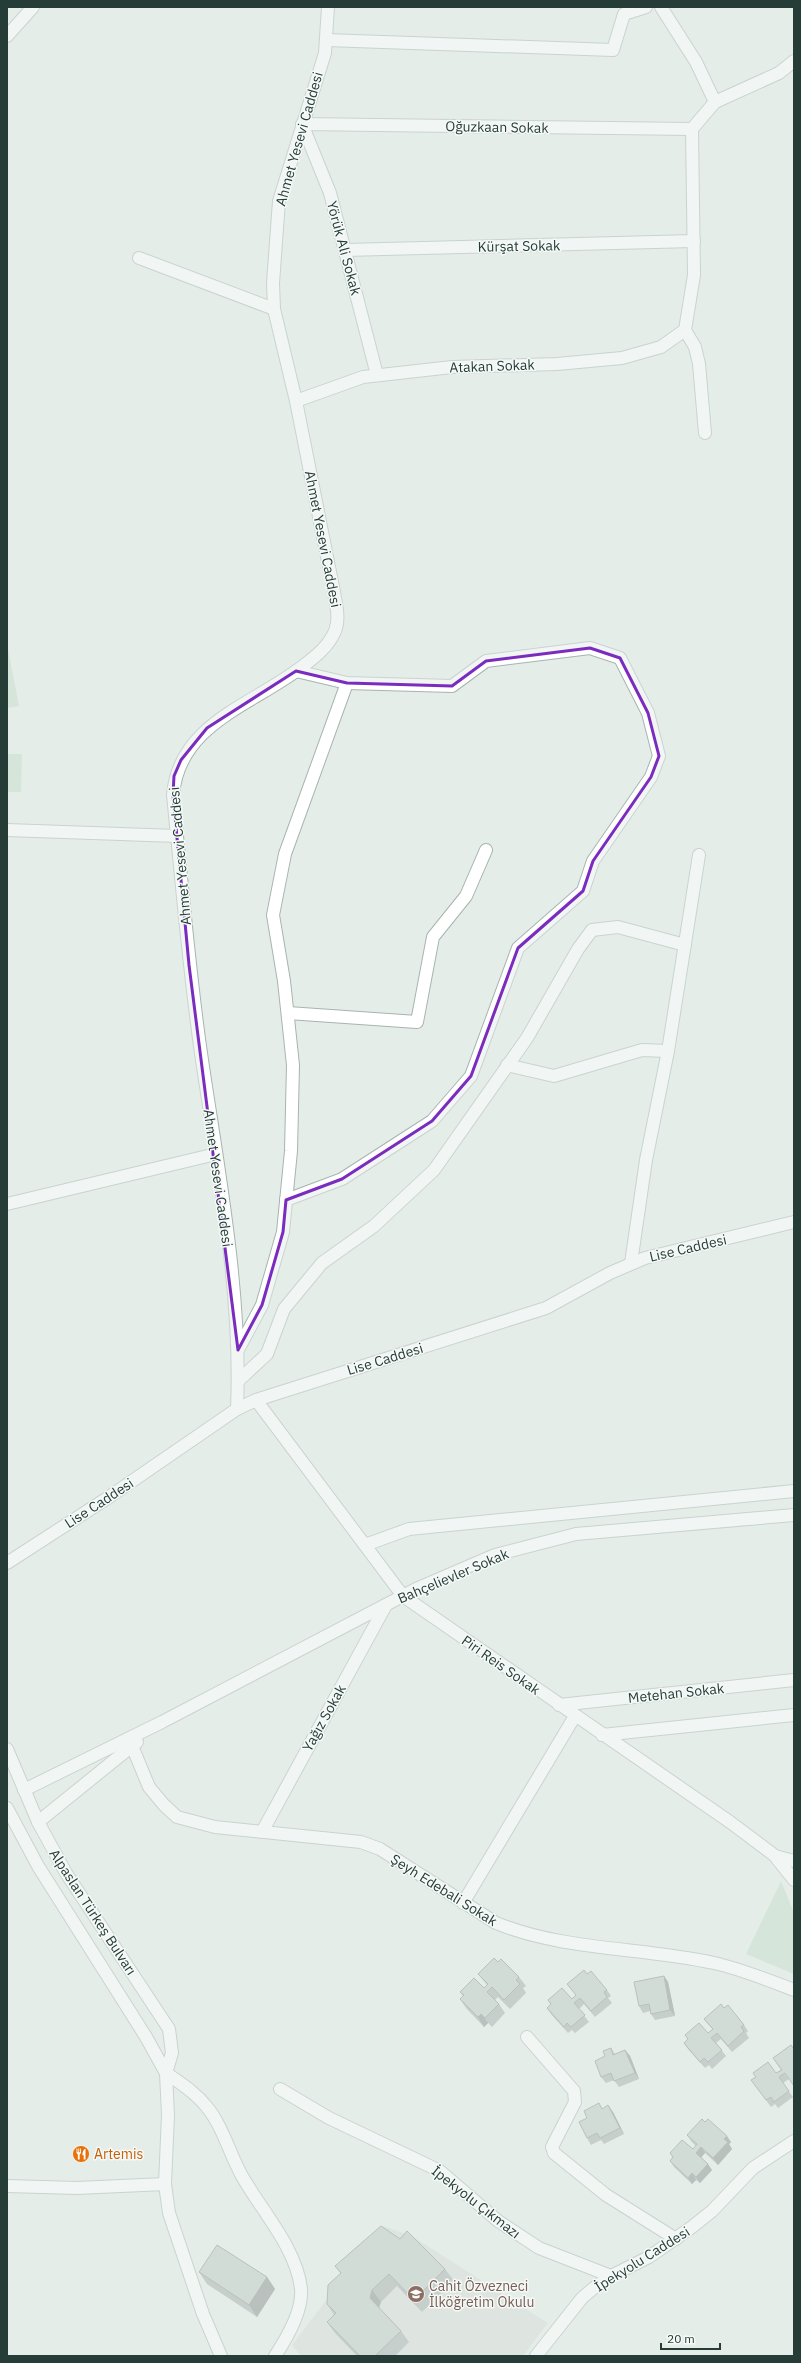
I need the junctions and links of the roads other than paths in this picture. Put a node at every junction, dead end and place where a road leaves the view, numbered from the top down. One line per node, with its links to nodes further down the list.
1 (32, 7): 5 (street)
2 (328, 7): 6 (street, Ahmet Yesevi Caddesi)
3 (646, 7): 6 (street)
4 (661, 7): 8 (street)
5 (7, 36)
6 (326, 40): 9 (street, Ahmet Yesevi Caddesi)
7 (794, 61): 8 (street)
8 (716, 102): 10 (street)
9 (302, 124): 10 (street, Oğuzkaan Sokak); 12 (street, Yörük Ali Sokak); 14 (street, Ahmet Yesevi Caddesi)
10 (692, 129): 11 (street)
11 (694, 242): 12 (street, Kürşat Sokak); 15 (street)
12 (345, 250): 16 (street, Yörük Ali Sokak)
13 (139, 258): 14 (street)
14 (274, 309): 17 (street, Ahmet Yesevi Caddesi)
15 (685, 330): 16 (street, Atakan Sokak); 18 (street)
16 (377, 375): 17 (street, Atakan Sokak)
17 (296, 401): 19 (street, Ahmet Yesevi Caddesi)
18 (705, 433)
19 (296, 671): 20 (street); 22 (street, Ahmet Yesevi Caddesi)
20 (347, 683): 26 (street); 30 (street)
21 (7, 830): 22 (street)
22 (177, 836): 29 (street, Ahmet Yesevi Caddesi)
23 (486, 850): 26 (street)
24 (699, 855): 25 (street)
25 (685, 944): 27 (street); 28 (street)
26 (288, 1013): 30 (street)
27 (668, 1050): 28 (street); 33 (street)
28 (507, 1066): 35 (street)
29 (216, 1154): 31 (street); 34 (street, Ahmet Yesevi Caddesi)
30 (286, 1200): 34 (street)
31 (7, 1204)
32 (794, 1222): 33 (street, Lise Caddesi)
33 (631, 1263): 36 (street, Lise Caddesi)
34 (238, 1350): 35 (street, Ahmet Yesevi Caddesi)
35 (238, 1382): 37 (street, Ahmet Yesevi Caddesi)
36 (256, 1400): 37 (street, Lise Caddesi); 40 (street, Piri Reis Sokak)
37 (237, 1409): 41 (street, Lise Caddesi)
38 (794, 1491): 40 (street)
39 (794, 1515): 42 (street, Bahçelievler Sokak)
40 (364, 1545): 42 (street, Piri Reis Sokak)
41 (7, 1563)
42 (402, 1596): 43 (street, Bahçelievler Sokak); 45 (street, Piri Reis Sokak)
43 (386, 1605): 48 (street, Bahçelievler Sokak); 55 (street, Yağız Sokak)
44 (794, 1680): 45 (street, Metehan Sokak)
45 (559, 1705): 47 (street, Piri Reis Sokak)
46 (794, 1715): 49 (street)
47 (575, 1716): 49 (street, Piri Reis Sokak); 59 (street)
48 (162, 1722): 50 (street); 52 (street)
49 (602, 1735): 56 (street, Piri Reis Sokak)
50 (132, 1746): 54 (street); 55 (street, Şeyh Edebali Sokak)
51 (7, 1749): 52 (street, Alpaslan Türkeş Bulvarı)
52 (24, 1790): 54 (street, Alpaslan Türkeş Bulvarı)
53 (7, 1808): 62 (street, Alpaslan Türkeş Bulvarı)
54 (38, 1822): 62 (street, Alpaslan Türkeş Bulvarı)
55 (262, 1832): 59 (street, Şeyh Edebali Sokak)
56 (774, 1855): 57 (street); 58 (street, Piri Reis Sokak)
57 (794, 1861)
58 (794, 1880)
59 (463, 1903): 60 (street, Şeyh Edebali Sokak)
60 (794, 1990)
61 (527, 2037): 67 (street)
62 (166, 2073): 65 (street, Alpaslan Türkeş Bulvarı); 70 (street)
63 (280, 2089): 68 (street, İpekyolu Çıkmazı)
64 (794, 2141): 67 (street, İpekyolu Caddesi)
65 (165, 2184): 66 (street); 69 (street, Alpaslan Türkeş Bulvarı)
66 (7, 2186)
67 (676, 2239): 68 (street, İpekyolu Caddesi)
68 (611, 2276): 71 (street, İpekyolu Caddesi)
69 (221, 2356)
70 (275, 2356)
71 (536, 2356)

